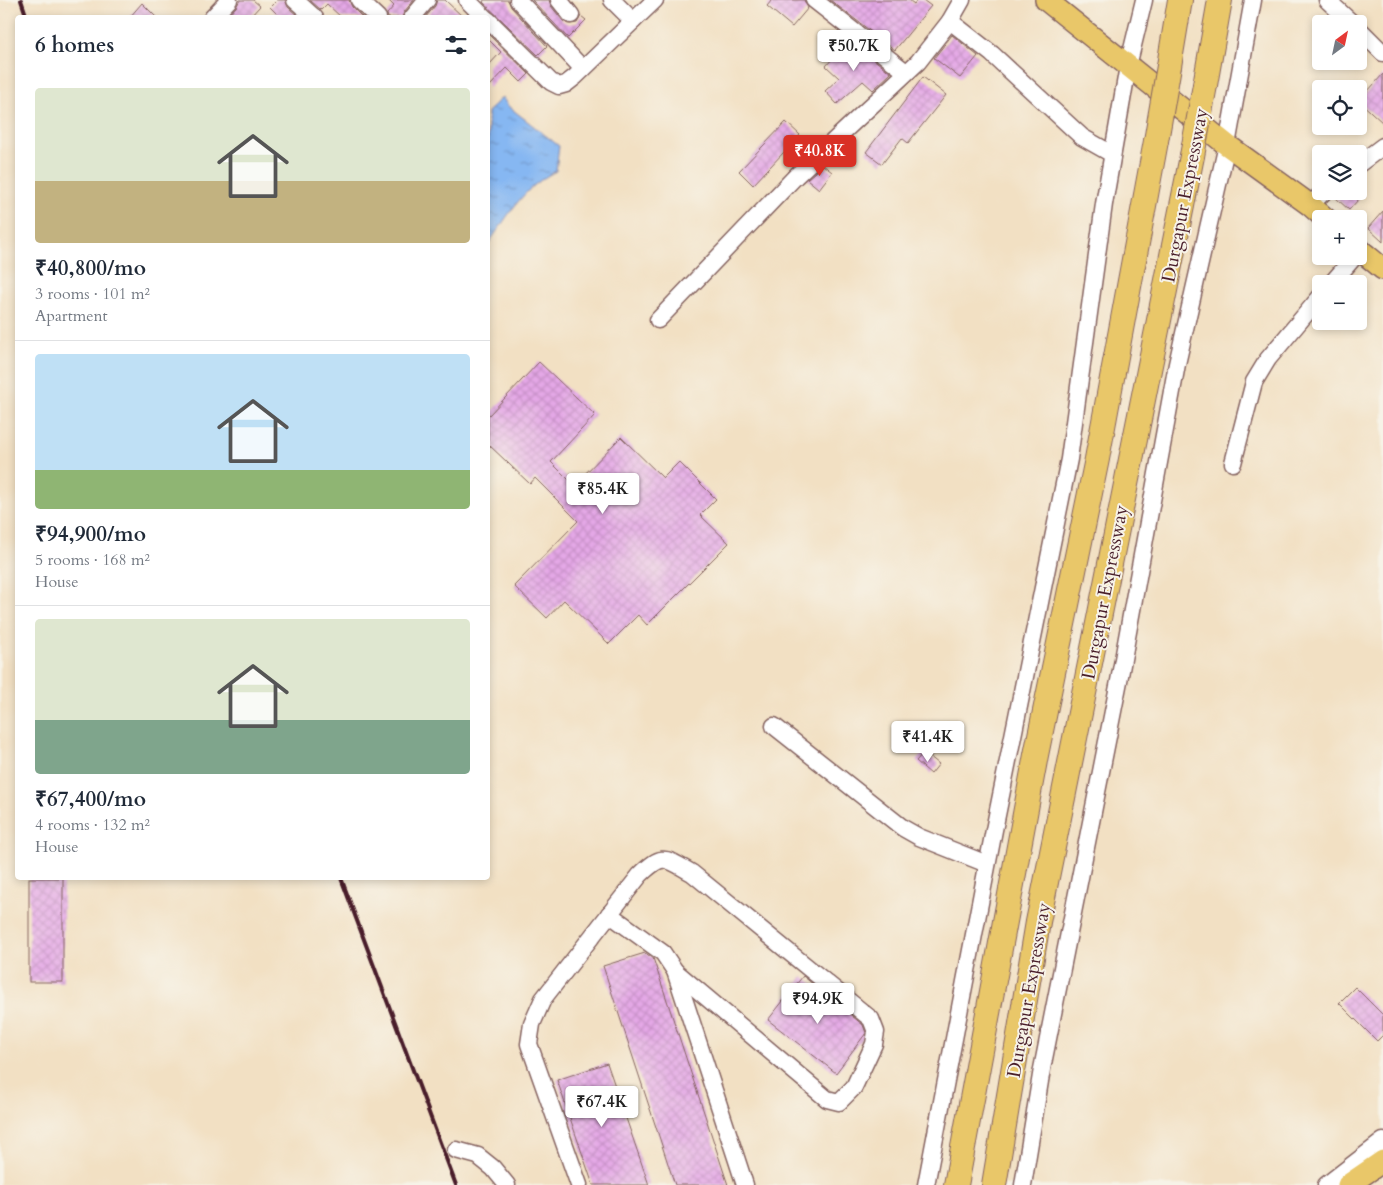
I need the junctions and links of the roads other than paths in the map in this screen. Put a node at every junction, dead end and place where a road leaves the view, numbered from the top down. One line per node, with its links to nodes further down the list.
1 (228, 0): 18 (street)
2 (295, 0): 19 (street)
3 (359, 0): 20 (street)
4 (427, 0): 21 (street)
5 (467, 0): 22 (street)
6 (518, 0): 31 (street)
7 (559, 0): 23 (street)
8 (612, 0): 25 (street)
9 (655, 0): 25 (street)
10 (814, 0): 32 (street)
11 (962, 0): 26 (street)
12 (1046, 0): 30 (main road)
13 (1144, 0): 30 (street)
14 (1180, 0): 56 (highway, Durgapur Expressway, bridge)
15 (1220, 0): 57 (highway, Durgapur Expressway, bridge)
16 (1253, 0): 33 (street)
17 (1327, 0): 24 (street)
18 (215, 15)
19 (312, 15)
20 (375, 15)
21 (414, 15)
22 (482, 15)
23 (571, 15)
24 (1343, 15)
25 (633, 21): 31 (street)
26 (950, 21): 32 (street); 35 (street)
27 (490, 22): 31 (street)
28 (1368, 39): 29 (street)
29 (1383, 53)
30 (1128, 66): 33 (main road); 35 (street)
31 (583, 69)
32 (906, 72): 43 (street)
33 (1227, 145): 37 (main road); 58 (street)
34 (1383, 146): 36 (street)
35 (1112, 154): 46 (street)
36 (1367, 158)
37 (1320, 205)
38 (1367, 258): 40 (main road)
39 (1347, 265): 41 (street)
40 (1383, 269)
41 (1339, 275)
42 (1312, 307): 44 (street)
43 (658, 320)
44 (1233, 462)
45 (774, 726): 46 (street)
46 (987, 864): 55 (street)
47 (609, 914): 48 (street); 48 (street); 53 (street)
48 (675, 971): 54 (street)
49 (1383, 1141): 59 (street)
50 (456, 1150): 52 (street)
51 (1383, 1161): 60 (main road)
52 (508, 1185)
53 (579, 1185)
54 (745, 1185)
55 (926, 1185)
56 (956, 1185)
57 (994, 1185)
58 (1023, 1185)
59 (1326, 1185)
60 (1348, 1185)

